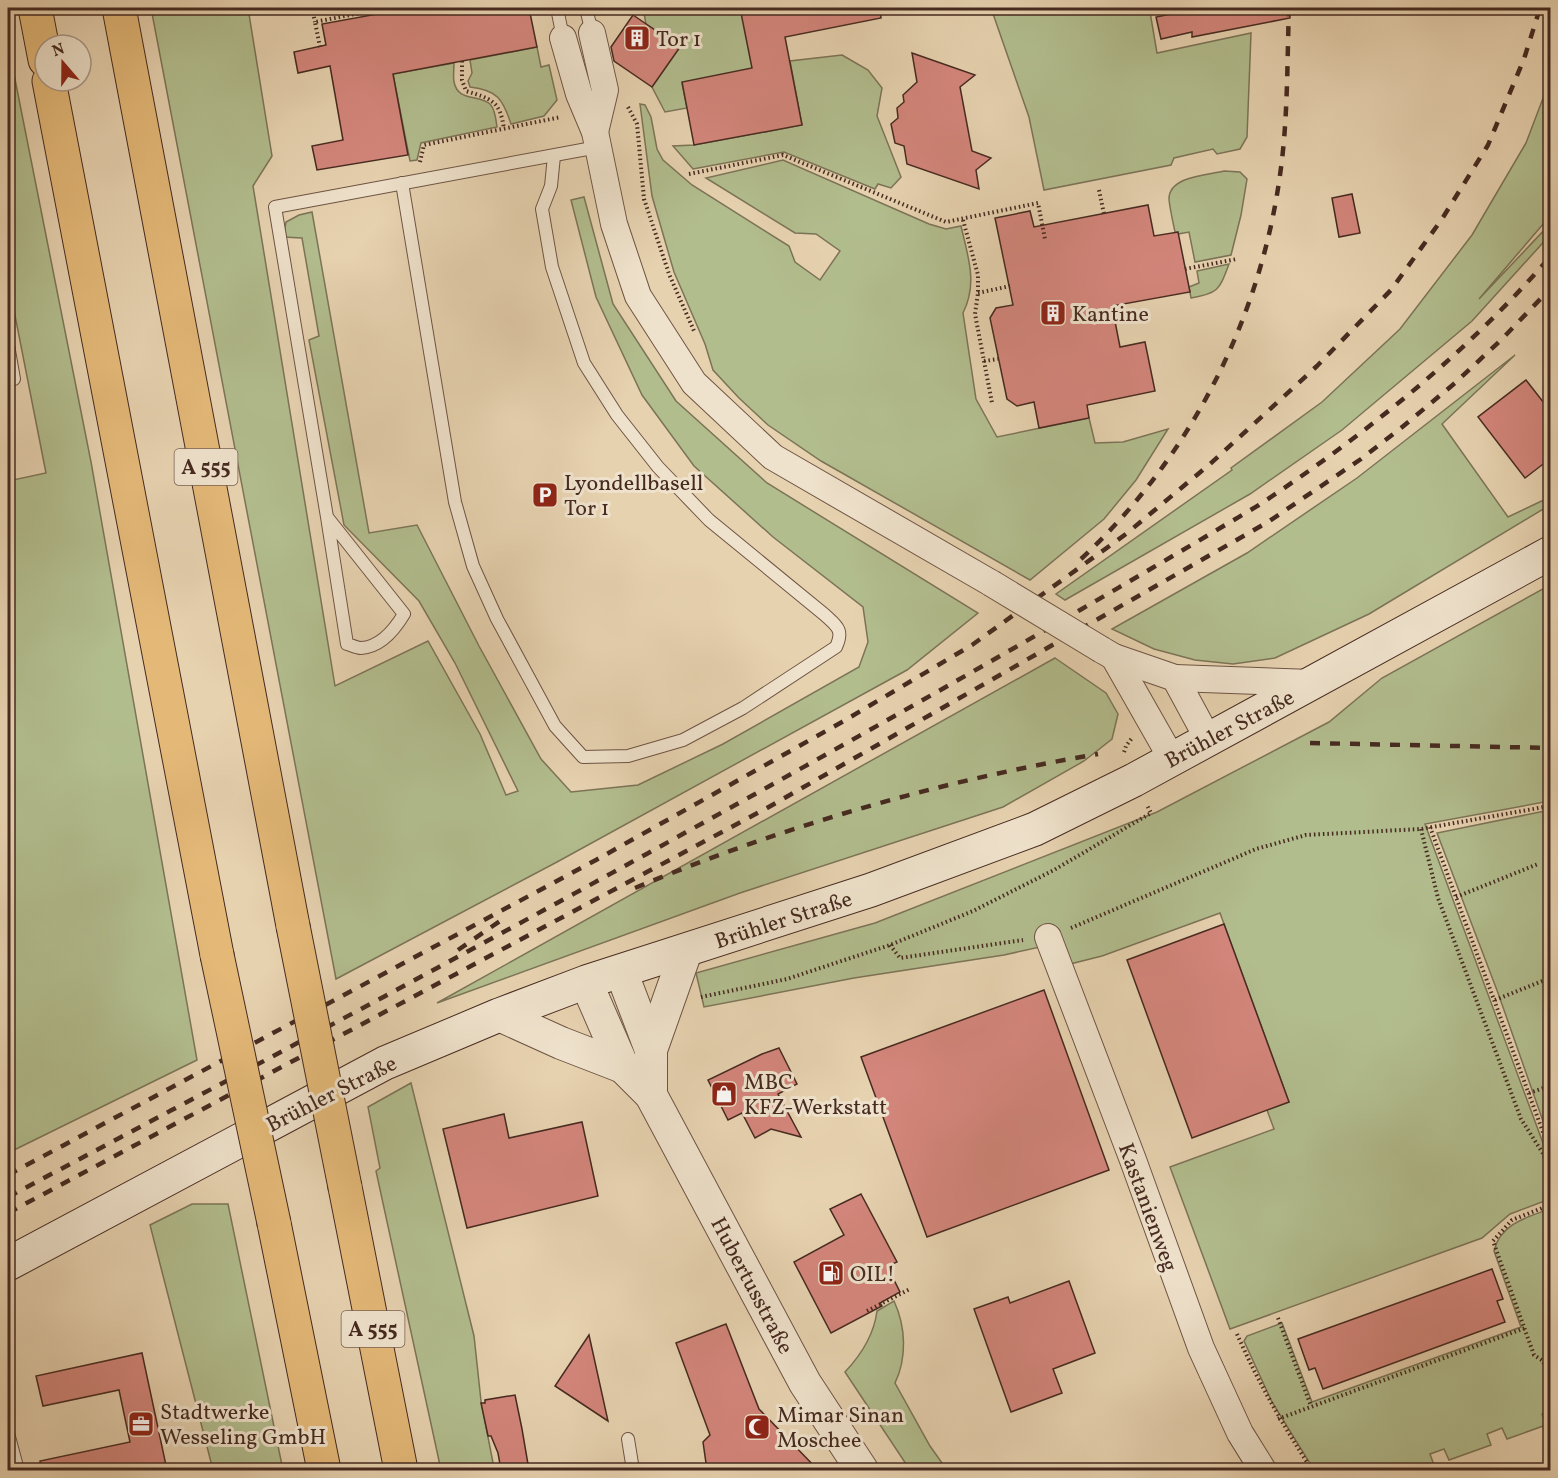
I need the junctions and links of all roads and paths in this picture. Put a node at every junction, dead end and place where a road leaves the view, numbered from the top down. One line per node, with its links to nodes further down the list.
1 (35, 8): 8 (highway)
2 (119, 8): 81 (highway, A 555, bridge)
3 (312, 8): 7 (path)
4 (385, 8): 7 (path)
5 (557, 8): 10 (lane)
6 (586, 8): 9 (lane)
7 (315, 22): 11 (path)
8 (40, 33)
9 (592, 33): 17 (street)
10 (563, 38): 17 (street)
11 (320, 47)
12 (462, 61): 16 (path)
13 (51, 93): 80 (highway, bridge)
14 (628, 106): 30 (path)
15 (565, 116): 16 (path)
16 (504, 129): 19 (path)
17 (597, 139): 18 (lane); 39 (street, bridge)
18 (554, 156): 21 (lane); 21 (lane)
19 (420, 164)
20 (689, 174): 24 (path)
21 (402, 183): 36 (lane)
22 (1099, 190): 23 (path)
23 (1104, 214)
24 (963, 220): 25 (path); 29 (path)
25 (1045, 239)
26 (1237, 259): 27 (path)
27 (1185, 269)
28 (1010, 286): 29 (path)
29 (978, 293): 33 (path)
30 (696, 335)
31 (8, 345): 34 (lane)
32 (998, 359): 33 (path)
33 (984, 361): 35 (path)
34 (8, 380)
35 (992, 403)
36 (327, 516): 36 (lane)
37 (1551, 553): 42 (main road, Brühler Straße)
38 (8, 634): 40 (path)
39 (1108, 654): 41 (street); 44 (street)
40 (8, 662)
41 (1174, 678): 42 (street); 43 (street)
42 (1312, 683): 43 (main road, Brühler Straße)
43 (1208, 740): 44 (main road, Brühler Straße)
44 (1172, 759): 53 (main road, Brühler Straße)
45 (1551, 806): 47 (path)
46 (1152, 813): 52 (path)
47 (1430, 827): 48 (path); 50 (path)
48 (1421, 829): 51 (path); 66 (path)
49 (1538, 864): 50 (path)
50 (1456, 897): 58 (path)
51 (1048, 937): 52 (path); 84 (street, Kastanienweg)
52 (890, 945): 57 (path)
53 (686, 951): 54 (main road, Brühler Straße); 60 (street)
54 (621, 971): 56 (main road, Brühler Straße); 60 (street, Hubertusstraße)
55 (1551, 978): 58 (path)
56 (586, 982): 59 (main road, Brühler Straße); 61 (street, Hubertusstraße)
57 (696, 999)
58 (1495, 1000): 63 (path)
59 (499, 1015): 61 (street); 68 (main road, Brühler Straße)
60 (651, 1050): 64 (street, Hubertusstraße)
61 (623, 1067): 64 (street, Hubertusstraße)
62 (1551, 1086): 63 (path)
63 (1529, 1093): 65 (path)
64 (651, 1095): 83 (street, Hubertusstraße)
65 (1551, 1151)
66 (1551, 1197)
67 (1551, 1205): 72 (path)
68 (8, 1264)
69 (910, 1289): 70 (path)
70 (867, 1311)
71 (1278, 1318): 75 (path)
72 (1525, 1328): 74 (path); 75 (path)
73 (1237, 1334): 76 (path)
74 (1551, 1380)
75 (1311, 1406): 76 (path)
76 (1278, 1419): 85 (path)
77 (8, 1432): 79 (lane)
78 (628, 1439): 82 (lane)
79 (18, 1470)
80 (324, 1470)
81 (401, 1470)
82 (633, 1470)
83 (862, 1470)
84 (1263, 1470)
85 (1312, 1470)

